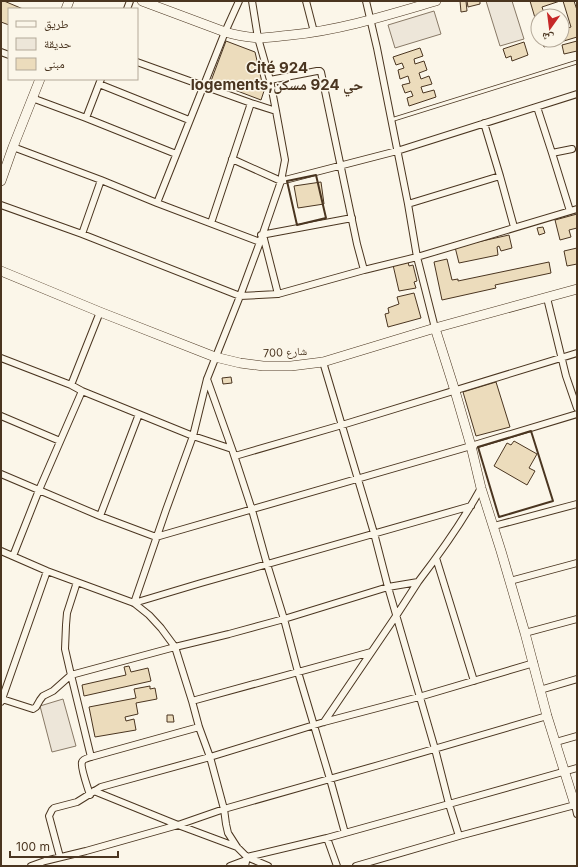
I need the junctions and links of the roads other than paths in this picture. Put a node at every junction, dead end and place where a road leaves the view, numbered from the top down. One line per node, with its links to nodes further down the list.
1 (142, 1): 8 (street)
2 (239, 1): 8 (street)
3 (252, 1): 10 (street)
4 (306, 1): 9 (street)
5 (366, 1): 7 (street)
6 (436, 1): 7 (street)
7 (370, 20): 9 (street); 24 (street)
8 (225, 32): 10 (street); 16 (street)
9 (314, 32): 10 (street)
10 (258, 38): 14 (street)
11 (138, 62): 16 (street)
12 (577, 62): 24 (lane)
13 (40, 80): 18 (street)
14 (270, 80): 21 (street); 32 (street)
15 (100, 81): 22 (street); 23 (street)
16 (203, 86): 19 (street); 23 (street)
17 (577, 94): 20 (street)
18 (32, 98): 22 (street); 26 (street)
19 (252, 103): 21 (street); 31 (street)
20 (537, 107): 25 (street); 29 (street)
21 (276, 111): 36 (street)
22 (86, 118): 30 (street)
23 (189, 120): 30 (street)
24 (391, 120): 28 (street)
25 (484, 123): 28 (street); 33 (street)
26 (13, 147): 34 (street); 35 (street)
27 (572, 148): 29 (street)
28 (397, 151): 32 (street); 38 (street)
29 (552, 153): 41 (street)
30 (176, 154): 37 (street)
31 (232, 159): 36 (street); 43 (street)
32 (340, 165): 36 (street); 42 (street)
33 (500, 176): 38 (street); 44 (street)
34 (101, 180): 37 (street); 45 (street)
35 (1, 181)
36 (281, 181): 46 (street)
37 (157, 203): 43 (street)
38 (408, 204): 47 (street)
39 (1, 205): 45 (street)
40 (577, 209): 41 (street)
41 (570, 211): 44 (street)
42 (352, 218): 46 (street); 48 (street)
43 (211, 223): 46 (street)
44 (514, 227): 47 (street)
45 (82, 234): 52 (street)
46 (261, 237): 51 (street); 52 (street)
47 (417, 257): 48 (street); 55 (street)
48 (364, 270): 51 (street)
49 (1, 271): 54 (street, شارع 700)
50 (577, 289): 53 (street, شارع 700)
51 (278, 294): 52 (street)
52 (240, 296): 57 (street)
53 (547, 298): 55 (street, شارع 700); 59 (street)
54 (100, 312): 57 (street, شارع 700); 62 (street)
55 (435, 328): 60 (street, شارع 700); 64 (street)
56 (577, 353): 59 (street)
57 (215, 357): 60 (street, شارع 700); 61 (street)
58 (1, 358): 62 (street)
59 (562, 358): 64 (street); 65 (street)
60 (324, 362): 69 (street)
61 (207, 379): 70 (street); 73 (street)
62 (71, 385): 63 (street)
63 (82, 390): 66 (street); 71 (street)
64 (455, 391): 69 (street); 72 (street)
65 (577, 408)
66 (139, 414): 70 (street); 82 (street)
67 (577, 414): 72 (street)
68 (1, 416): 71 (street)
69 (342, 425): 74 (street); 76 (street)
70 (193, 436): 73 (street); 85 (street)
71 (60, 441): 78 (street)
72 (471, 446): 76 (street); 77 (street)
73 (232, 449): 74 (street)
74 (235, 456): 81 (street)
75 (1, 474): 78 (street)
76 (358, 479): 81 (street); 84 (street)
77 (481, 488): 80 (street); 83 (street)
78 (38, 490): 82 (street); 87 (street)
79 (577, 504): 83 (street)
80 (471, 506): 84 (street); 88 (street)
81 (252, 510): 85 (street); 90 (street)
82 (100, 516): 85 (street)
83 (494, 526): 92 (street)
84 (374, 533): 90 (street); 95 (street)
85 (156, 537): 96 (street)
86 (1, 551): 87 (street)
87 (13, 556): 91 (street)
88 (436, 558): 94 (street); 107 (street)
89 (577, 563): 92 (street)
90 (267, 564): 96 (street); 98 (street)
91 (47, 571): 93 (street); 110 (street)
92 (510, 581): 100 (street)
93 (77, 582): 96 (street); 105 (street)
94 (418, 582): 95 (street); 97 (street)
95 (388, 587): 97 (street); 98 (street)
96 (134, 603): 101 (street)
97 (396, 616): 102 (street); 109 (street)
98 (284, 619): 101 (street); 104 (street)
99 (577, 619): 100 (street)
100 (526, 633): 103 (street)
101 (176, 647): 105 (street); 111 (street)
102 (371, 652): 104 (street); 113 (street)
103 (534, 663): 107 (street); 108 (street)
104 (298, 672): 111 (street); 114 (street)
105 (71, 676): 110 (street); 119 (street)
106 (577, 679): 108 (street)
107 (474, 681): 109 (street)
108 (540, 690): 112 (street)
109 (419, 697): 113 (street); 118 (street)
110 (2, 700)
111 (192, 702): 115 (street)
112 (547, 716): 117 (street); 118 (street)
113 (324, 722): 114 (street)
114 (313, 725): 120 (street); 123 (street)
115 (199, 727): 119 (street); 120 (street)
116 (577, 736): 117 (street)
117 (556, 742): 122 (street)
118 (435, 749): 123 (street); 125 (street)
119 (91, 757): 124 (street)
120 (210, 757): 124 (street); 127 (street)
121 (577, 768): 122 (street)
122 (564, 771): 125 (street); 126 (street)
123 (330, 779): 127 (street); 130 (street)
124 (92, 793): 129 (street); 134 (street)
125 (449, 804): 130 (street); 131 (street)
126 (576, 805): 128 (street); 131 (street)
127 (224, 810): 129 (street); 133 (street)
128 (577, 814)
129 (178, 825): 133 (street); 134 (street)
130 (345, 833): 132 (street)
131 (459, 836): 140 (street)
132 (327, 838): 135 (street); 139 (street)
133 (237, 847): 135 (street)
134 (60, 857): 136 (street)
135 (246, 861): 137 (street); 138 (street)
136 (31, 866)
137 (230, 866)
138 (268, 866)
139 (337, 866)
140 (356, 866)

